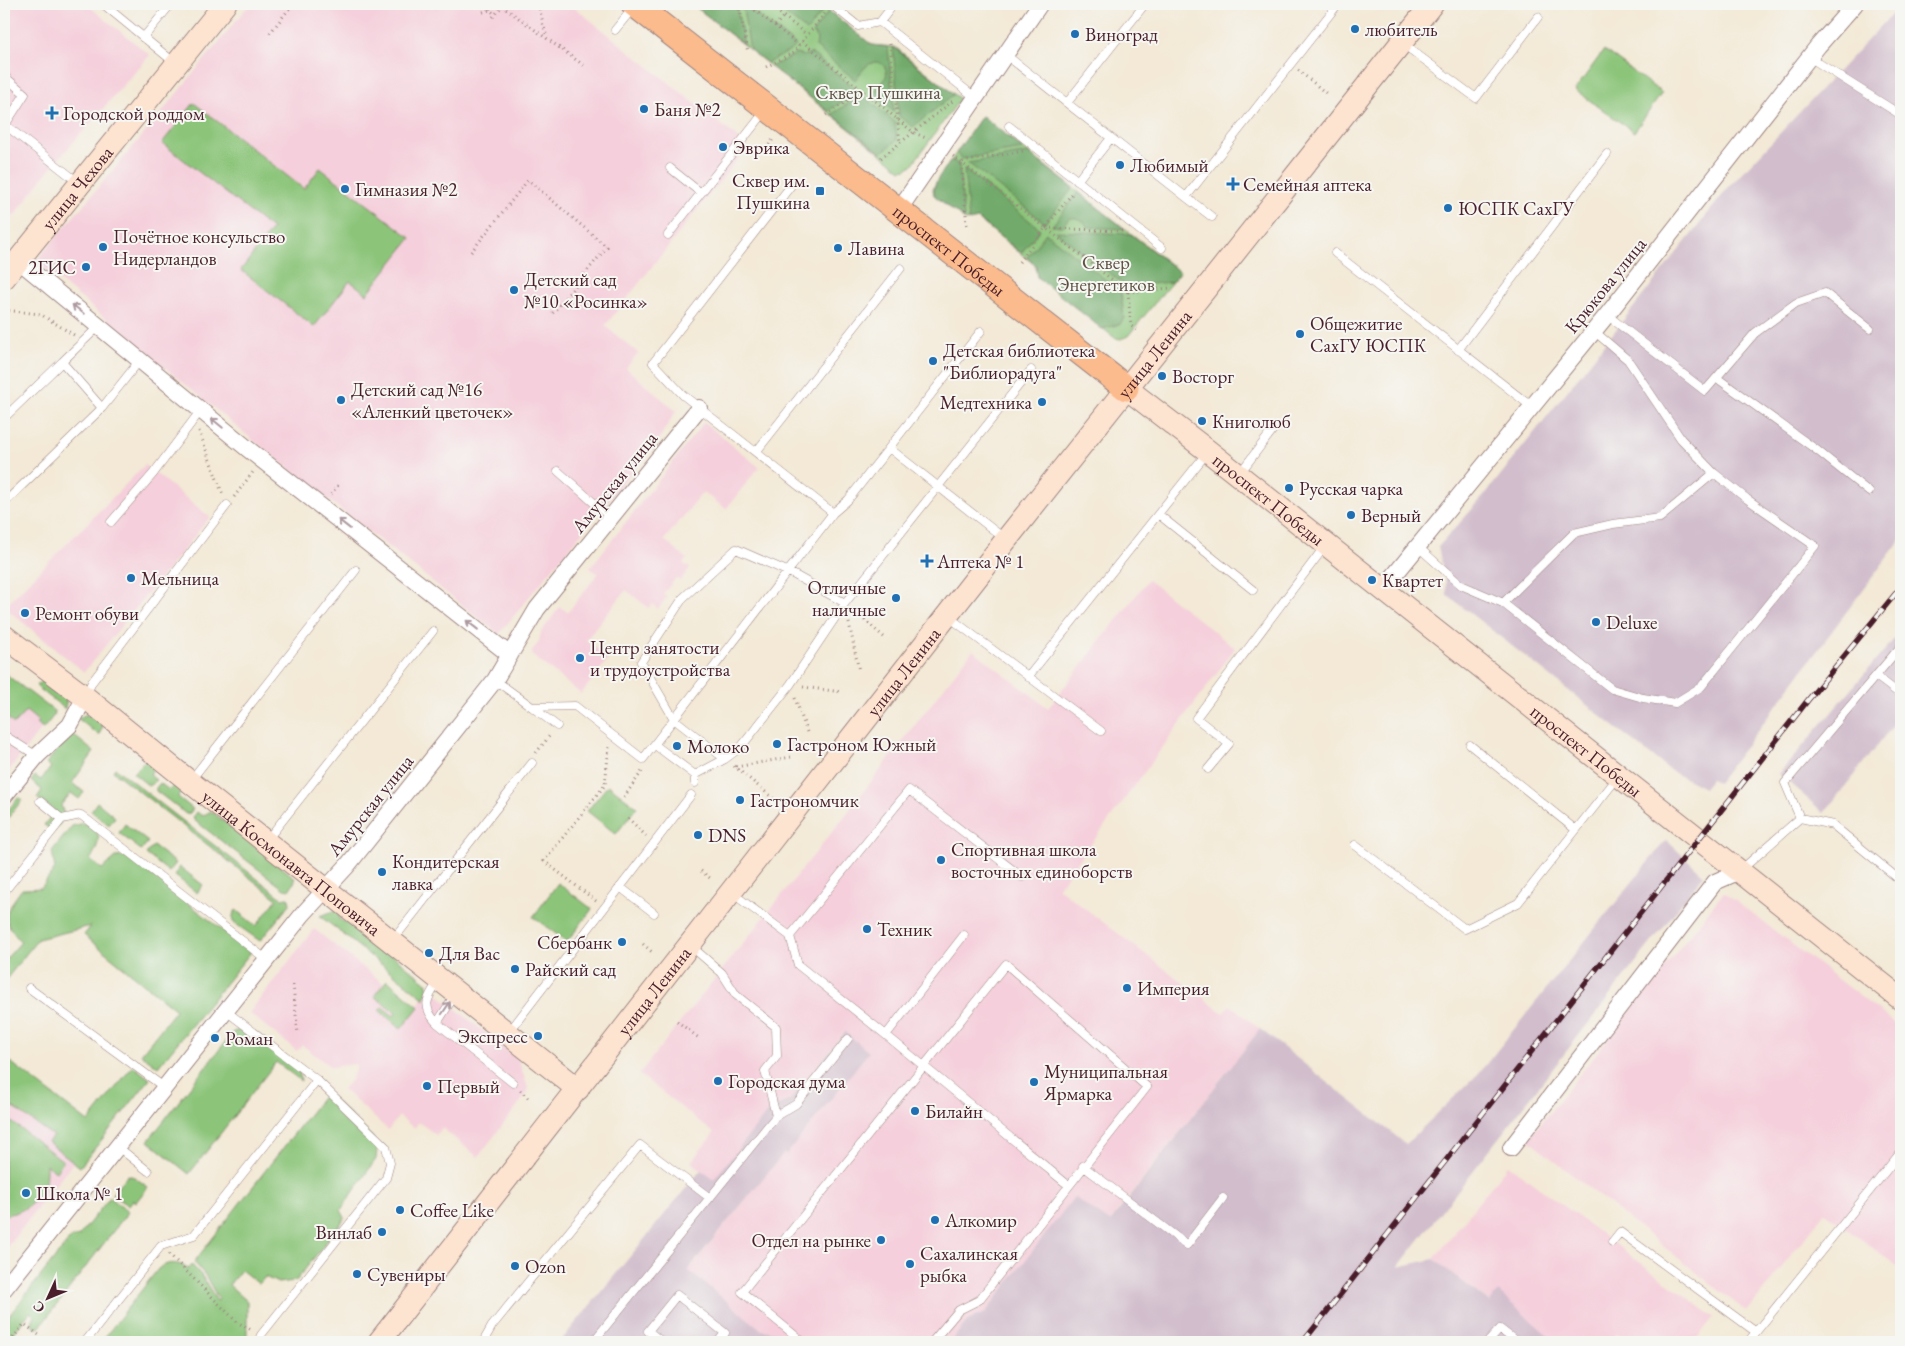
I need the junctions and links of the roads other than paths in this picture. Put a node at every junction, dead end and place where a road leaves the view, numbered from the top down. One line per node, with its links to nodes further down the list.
1 (103, 4): 15 (lane)
2 (171, 4): 15 (lane)
3 (225, 4): 19 (main road, улица Чехова)
4 (635, 4): 14 (lane); 23 (main road, проспект Победы)
5 (831, 4): 13 (lane)
6 (894, 4): 13 (lane)
7 (1040, 4): 17 (street)
8 (1145, 4): 22 (lane)
9 (1338, 4): 34 (lane)
10 (1432, 4): 16 (main road, улица Ленина)
11 (1856, 4): 18 (street, Крюкова улица)
12 (1538, 17): 16 (lane)
13 (880, 22): 21 (lane)
14 (615, 30)
15 (143, 38): 19 (lane)
16 (1400, 42): 53 (main road, улица Ленина)
17 (1006, 55): 21 (street); 22 (lane)
18 (1809, 57): 24 (lane); 43 (street, Крюкова улица)
19 (176, 64): 32 (main road, улица Чехова)
20 (4, 76): 25 (lane)
21 (971, 94): 35 (street)
22 (1067, 103): 27 (lane)
23 (767, 108): 33 (lane); 35 (main road, проспект Победы)
24 (1901, 114)
25 (5, 124): 32 (lane)
26 (1009, 126): 30 (lane)
27 (1111, 138): 30 (lane); 34 (lane)
28 (1607, 154): 48 (lane)
29 (670, 168): 33 (lane)
30 (1077, 181): 38 (lane)
31 (793, 183): 56 (lane)
32 (81, 184): 40 (main road, улица Чехова)
33 (701, 193): 37 (lane)
34 (1186, 197): 36 (lane)
35 (898, 211): 53 (main road, проспект Победы)
36 (1212, 218)
37 (668, 235)
38 (1162, 248)
39 (1335, 253): 48 (lane)
40 (18, 260): 42 (main road, улица Чехова); 44 (street, one-way to 40)
41 (901, 268): 62 (lane)
42 (4, 278)
43 (1608, 315): 47 (street, Крюкова улица); 52 (lane)
44 (99, 326): 49 (street); 50 (lane)
45 (1870, 329): 52 (lane)
46 (981, 331): 60 (lane)
47 (1594, 331): 54 (street, Крюкова улица); 64 (lane)
48 (1458, 350): 54 (lane)
49 (140, 360): 55 (lane); 57 (street)
50 (62, 362): 55 (lane); 58 (lane)
51 (1031, 370): 66 (lane)
52 (1717, 378): 67 (lane)
53 (1126, 388): 61 (main road, проспект Победы); 74 (main road, улица Ленина)
54 (1532, 407): 76 (street, Крюкова улица)
55 (102, 408): 68 (lane)
56 (700, 408): 62 (lane); 72 (street, Амурская улица)
57 (198, 415): 73 (lane); 87 (street, one-way to 57)
58 (4, 418)
59 (1275, 427): 65 (lane)
60 (889, 448): 66 (lane); 70 (lane)
61 (1208, 450): 65 (main road, проспект Победы); 71 (lane)
62 (756, 452): 70 (lane)
63 (558, 471): 72 (lane)
64 (1714, 473): 82 (lane); 82 (lane)
65 (1239, 475): 75 (main road, проспект Победы)
66 (938, 486): 74 (lane); 81 (lane)
67 (1869, 492)
68 (4, 503)
69 (227, 505): 92 (lane)
70 (833, 513): 78 (lane)
71 (1158, 514): 80 (lane); 89 (lane)
72 (611, 518): 87 (street, Амурская улица)
73 (111, 522)
74 (1006, 540): 83 (main road, улица Ленина)
75 (1327, 544): 79 (main road, проспект Победы); 103 (lane)
76 (1417, 546): 79 (street, Крюкова улица); 82 (lane)
77 (356, 570): 105 (lane)
78 (789, 572): 81 (lane); 94 (lane); 94 (lane)
79 (1383, 588): 104 (main road, проспект Победы)
80 (1254, 590)
81 (845, 603): 101 (lane)
82 (1503, 603)
83 (947, 616): 89 (lane); 120 (main road, улица Ленина)
84 (433, 631): 112 (lane)
85 (4, 636): 92 (main road, улица Космонавта Поповича)
86 (1901, 646): 88 (lane)
87 (510, 655): 90 (street, Амурская улица)
88 (1876, 676): 91 (lane); 109 (lane)
89 (1028, 677): 96 (lane)
90 (496, 680): 93 (lane); 118 (street, Амурская улица)
91 (1901, 695)
92 (85, 697): 100 (street); 105 (main road, улица Космонавта Поповича)
93 (532, 707): 95 (lane); 98 (lane)
94 (674, 719): 98 (lane); 101 (lane)
95 (557, 726)
96 (1101, 731)
97 (4, 735): 100 (lane)
98 (655, 745): 101 (lane)
99 (1470, 745): 111 (lane)
100 (37, 756): 107 (street)
101 (725, 759)
102 (532, 763): 124 (lane)
103 (1208, 770)
104 (1619, 776): 111 (lane); 114 (main road, проспект Победы)
105 (190, 782): 112 (main road, улица Космонавта Поповича)
106 (691, 795): 117 (lane)
107 (4, 796)
108 (40, 801): 110 (lane)
109 (1800, 818): 114 (lane); 116 (lane)
110 (62, 819): 119 (lane); 126 (lane)
111 (1576, 830): 113 (lane)
112 (266, 842): 118 (main road, улица Космонавта Поповича)
113 (1355, 845)
114 (1740, 871): 129 (main road, проспект Победы); 142 (street)
115 (1022, 877): 123 (lane)
116 (1901, 881)
117 (620, 887): 121 (lane); 132 (lane)
118 (326, 890): 124 (main road, улица Космонавта Поповича); 126 (street, Амурская улица)
119 (4, 892)
120 (732, 892): 123 (lane); 125 (main road, улица Ленина)
121 (654, 913)
122 (964, 935): 133 (lane)
123 (790, 936): 133 (lane)
124 (392, 941): 127 (main road, улица Космонавта Поповича)
125 (690, 946): 139 (main road, улица Ленина); 140 (lane)
126 (267, 960): 130 (street, Амурская улица)
127 (448, 986): 131 (lane, one-way to 127); 131 (lane); 132 (main road, улица Космонавта Поповича)
128 (28, 988): 138 (lane)
129 (1901, 999)
130 (226, 1011): 136 (lane); 138 (street, Амурская улица)
131 (437, 1023): 137 (lane)
132 (508, 1034): 139 (main road, улица Космонавта Поповича)
133 (886, 1035): 135 (lane)
134 (848, 1040): 140 (lane)
135 (923, 1065): 144 (lane); 146 (lane); 159 (lane)
136 (317, 1080): 152 (lane); 153 (lane)
137 (513, 1083)
138 (165, 1088): 141 (street, Амурская улица)
139 (578, 1089): 154 (main road, улица Ленина)
140 (776, 1116): 147 (lane)
141 (118, 1146): 145 (lane); 150 (street, Амурская улица)
142 (1511, 1148)
143 (1901, 1152): 151 (lane)
144 (1083, 1166): 146 (lane); 148 (lane)
145 (148, 1170)
146 (1068, 1185): 160 (lane)
147 (710, 1198): 155 (lane); 156 (lane)
148 (1223, 1198)
149 (1612, 1242): 151 (lane)
150 (4, 1289)
151 (1756, 1332): 163 (lane)
152 (259, 1339)
153 (85, 1342)
154 (379, 1342)
155 (484, 1342)
156 (593, 1342)
157 (662, 1342): 158 (lane)
158 (718, 1342)
159 (803, 1342)
160 (932, 1342)
161 (1488, 1342): 162 (lane)
162 (1517, 1342)
163 (1748, 1342)

